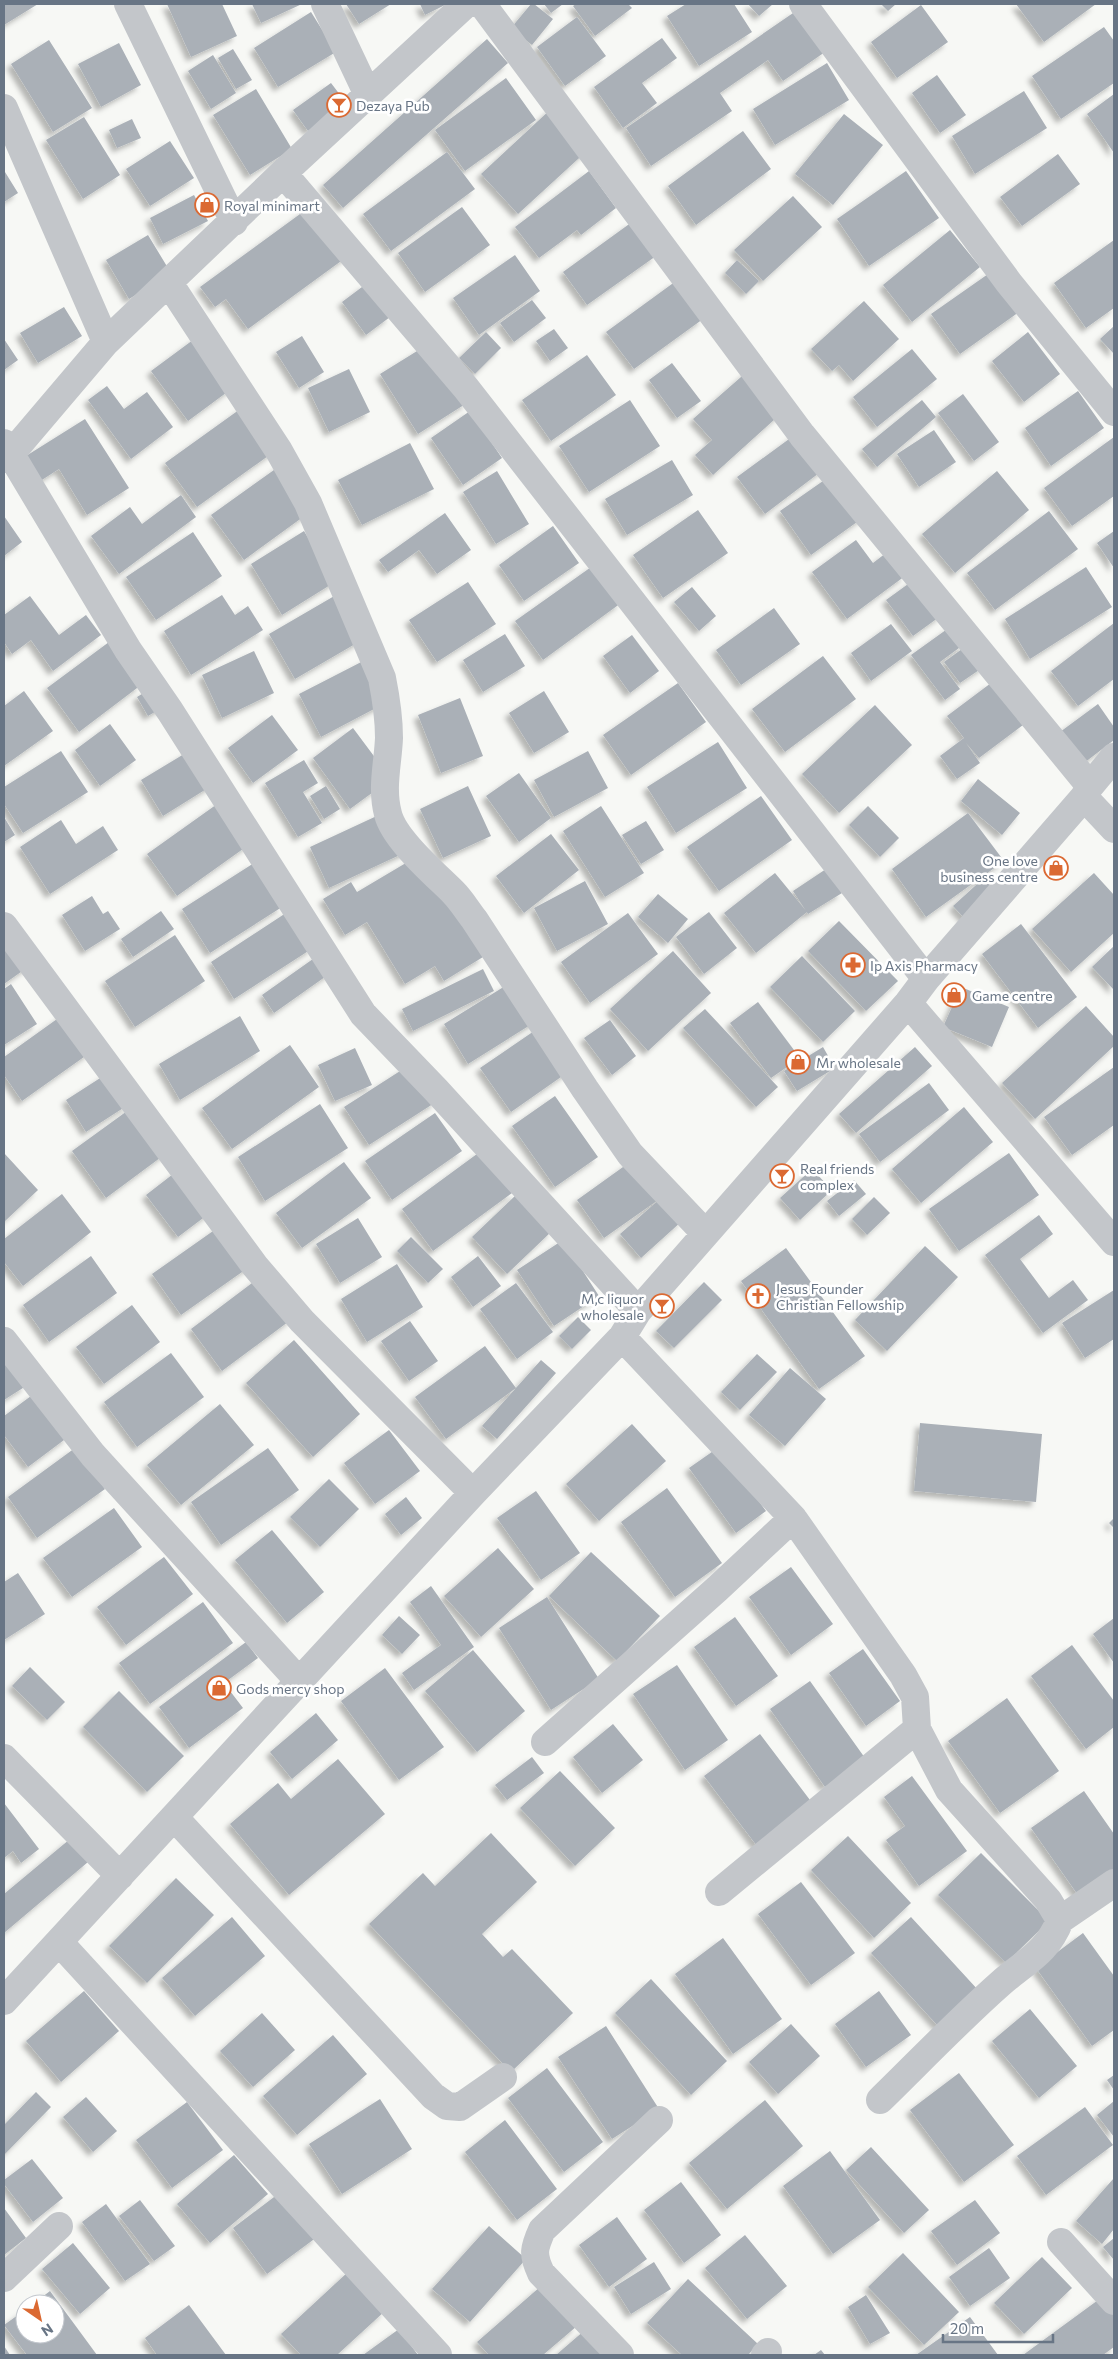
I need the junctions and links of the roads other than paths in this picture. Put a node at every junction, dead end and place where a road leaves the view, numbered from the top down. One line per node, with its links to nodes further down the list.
1 (128, 4): 9 (street)
2 (325, 4): 6 (street)
3 (466, 4): 6 (street)
4 (482, 4): 15 (street)
5 (803, 4): 12 (street)
6 (368, 95): 8 (street)
7 (4, 108): 11 (street)
8 (283, 173): 9 (street); 18 (street)
9 (234, 222): 10 (street)
10 (169, 283): 11 (street); 20 (street)
11 (106, 342): 13 (street)
12 (1114, 412)
13 (6, 452): 22 (street)
14 (1114, 757): 15 (street)
15 (1087, 791): 16 (street); 18 (street)
16 (1114, 829)
17 (4, 926): 25 (street)
18 (926, 978): 19 (street)
19 (908, 1004): 20 (street); 21 (street)
20 (705, 1233): 22 (street)
21 (1114, 1242)
22 (638, 1311): 23 (street)
23 (622, 1336): 25 (street); 26 (street)
24 (4, 1341): 27 (street)
25 (473, 1493): 27 (street)
26 (793, 1518): 28 (street); 29 (street)
27 (299, 1681): 31 (street)
28 (918, 1729): 34 (street); 35 (street)
29 (545, 1742)
30 (4, 1758): 32 (street)
31 (174, 1817): 32 (street); 38 (street)
32 (120, 1876): 36 (street)
33 (1114, 1883): 35 (street)
34 (719, 1892)
35 (1060, 1920): 39 (street)
36 (59, 1942): 37 (street); 45 (street)
37 (4, 2001)
38 (503, 2077)
39 (880, 2100)
40 (658, 2120): 46 (street)
41 (59, 2226): 43 (street)
42 (1060, 2242): 44 (street)
43 (4, 2278)
44 (1114, 2301)
45 (438, 2355)
46 (620, 2355)

